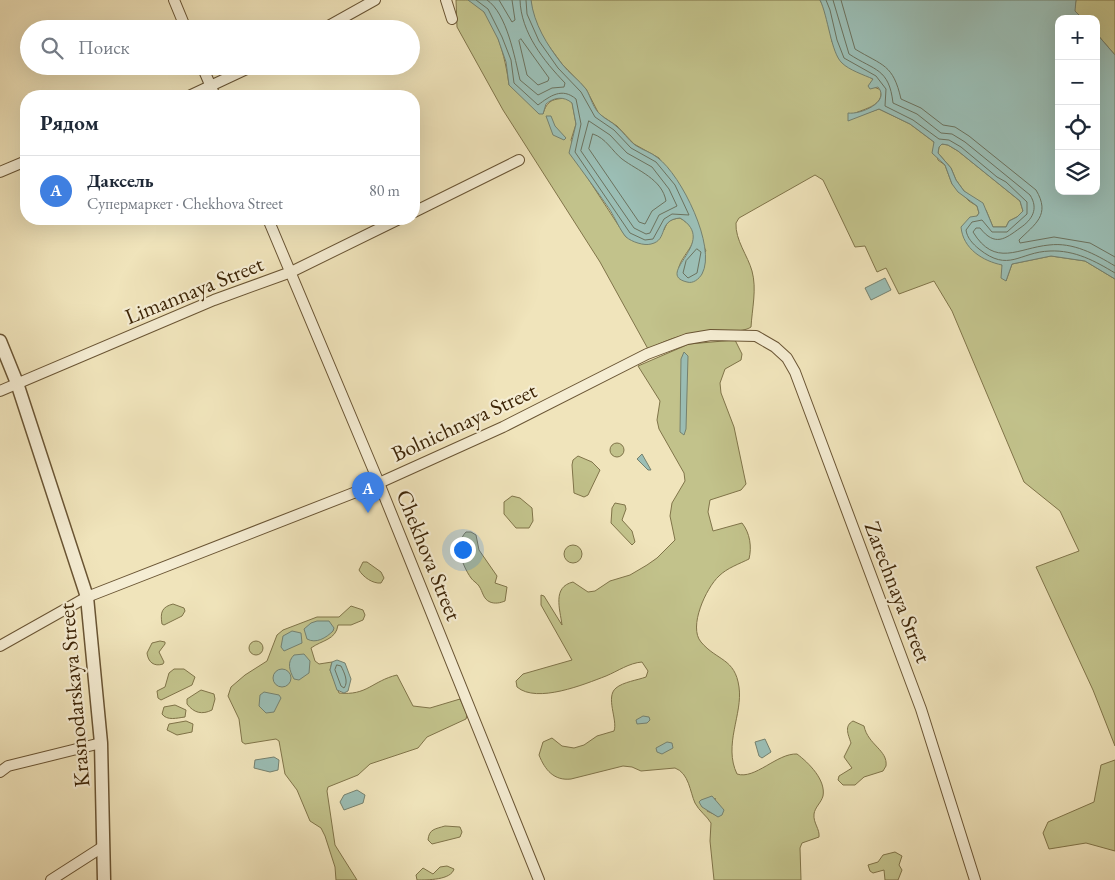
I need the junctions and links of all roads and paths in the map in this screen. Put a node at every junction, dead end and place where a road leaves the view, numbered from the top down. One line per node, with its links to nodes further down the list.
1 (174, 0): 5 (street)
2 (375, 0): 6 (street)
3 (446, 0): 4 (street)
4 (452, 19)
5 (182, 20)
6 (339, 20)
7 (206, 75): 9 (street)
8 (239, 75): 10 (street)
9 (212, 90)
10 (216, 90)
11 (519, 160): 14 (street)
12 (20, 164): 13 (street)
13 (0, 172)
14 (420, 209)
15 (271, 225): 17 (street, Chekhova Street)
16 (387, 225): 17 (street, Limannaya Street)
17 (291, 272): 20 (street, Limannaya Street); 22 (street, Chekhova Street)
18 (756, 336): 22 (street, Bolnichnaya Street); 31 (street, Zarechnaya Street)
19 (0, 341): 20 (street, Krasnodarskaya Street)
20 (17, 383): 21 (street, Limannaya Street); 23 (street, Krasnodarskaya Street)
21 (0, 391)
22 (379, 483): 23 (street, Bolnichnaya Street); 30 (street, Chekhova Street)
23 (87, 597): 24 (street, Bolnichnaya Street); 25 (street, Krasnodarskaya Street)
24 (0, 646)
25 (101, 743): 26 (street); 27 (street, Krasnodarskaya Street)
26 (0, 772)
27 (104, 846): 28 (street); 29 (street, Krasnodarskaya Street)
28 (51, 880)
29 (104, 880)
30 (539, 880)
31 (975, 880)

